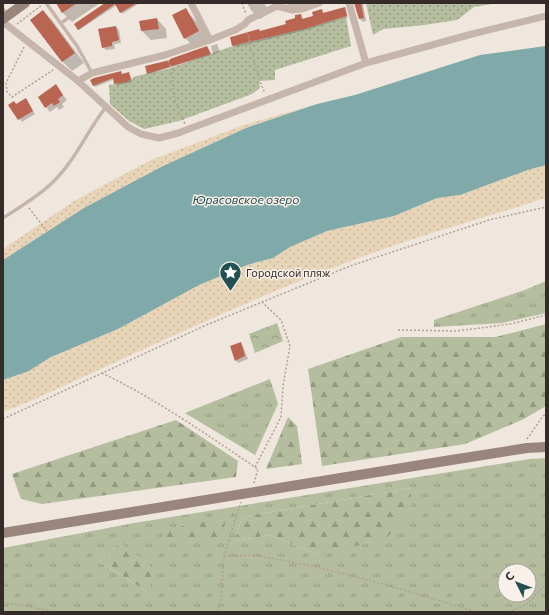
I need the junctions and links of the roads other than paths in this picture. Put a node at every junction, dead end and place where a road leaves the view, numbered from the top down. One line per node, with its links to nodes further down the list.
1 (25, 3): 8 (main road)
2 (45, 3): 10 (lane)
3 (90, 3): 10 (lane)
4 (191, 3): 11 (street)
5 (319, 3): 7 (street)
6 (349, 3): 12 (street)
7 (276, 5): 11 (street)
8 (4, 16): 14 (street)
9 (546, 16): 12 (street)
10 (61, 23): 13 (lane)
11 (210, 40): 13 (street)
12 (366, 63): 15 (street)
13 (92, 73): 14 (street)
14 (78, 81): 15 (street)
15 (106, 107): 16 (lane)
16 (3, 218)
17 (546, 446): 18 (main road)
18 (3, 533)

